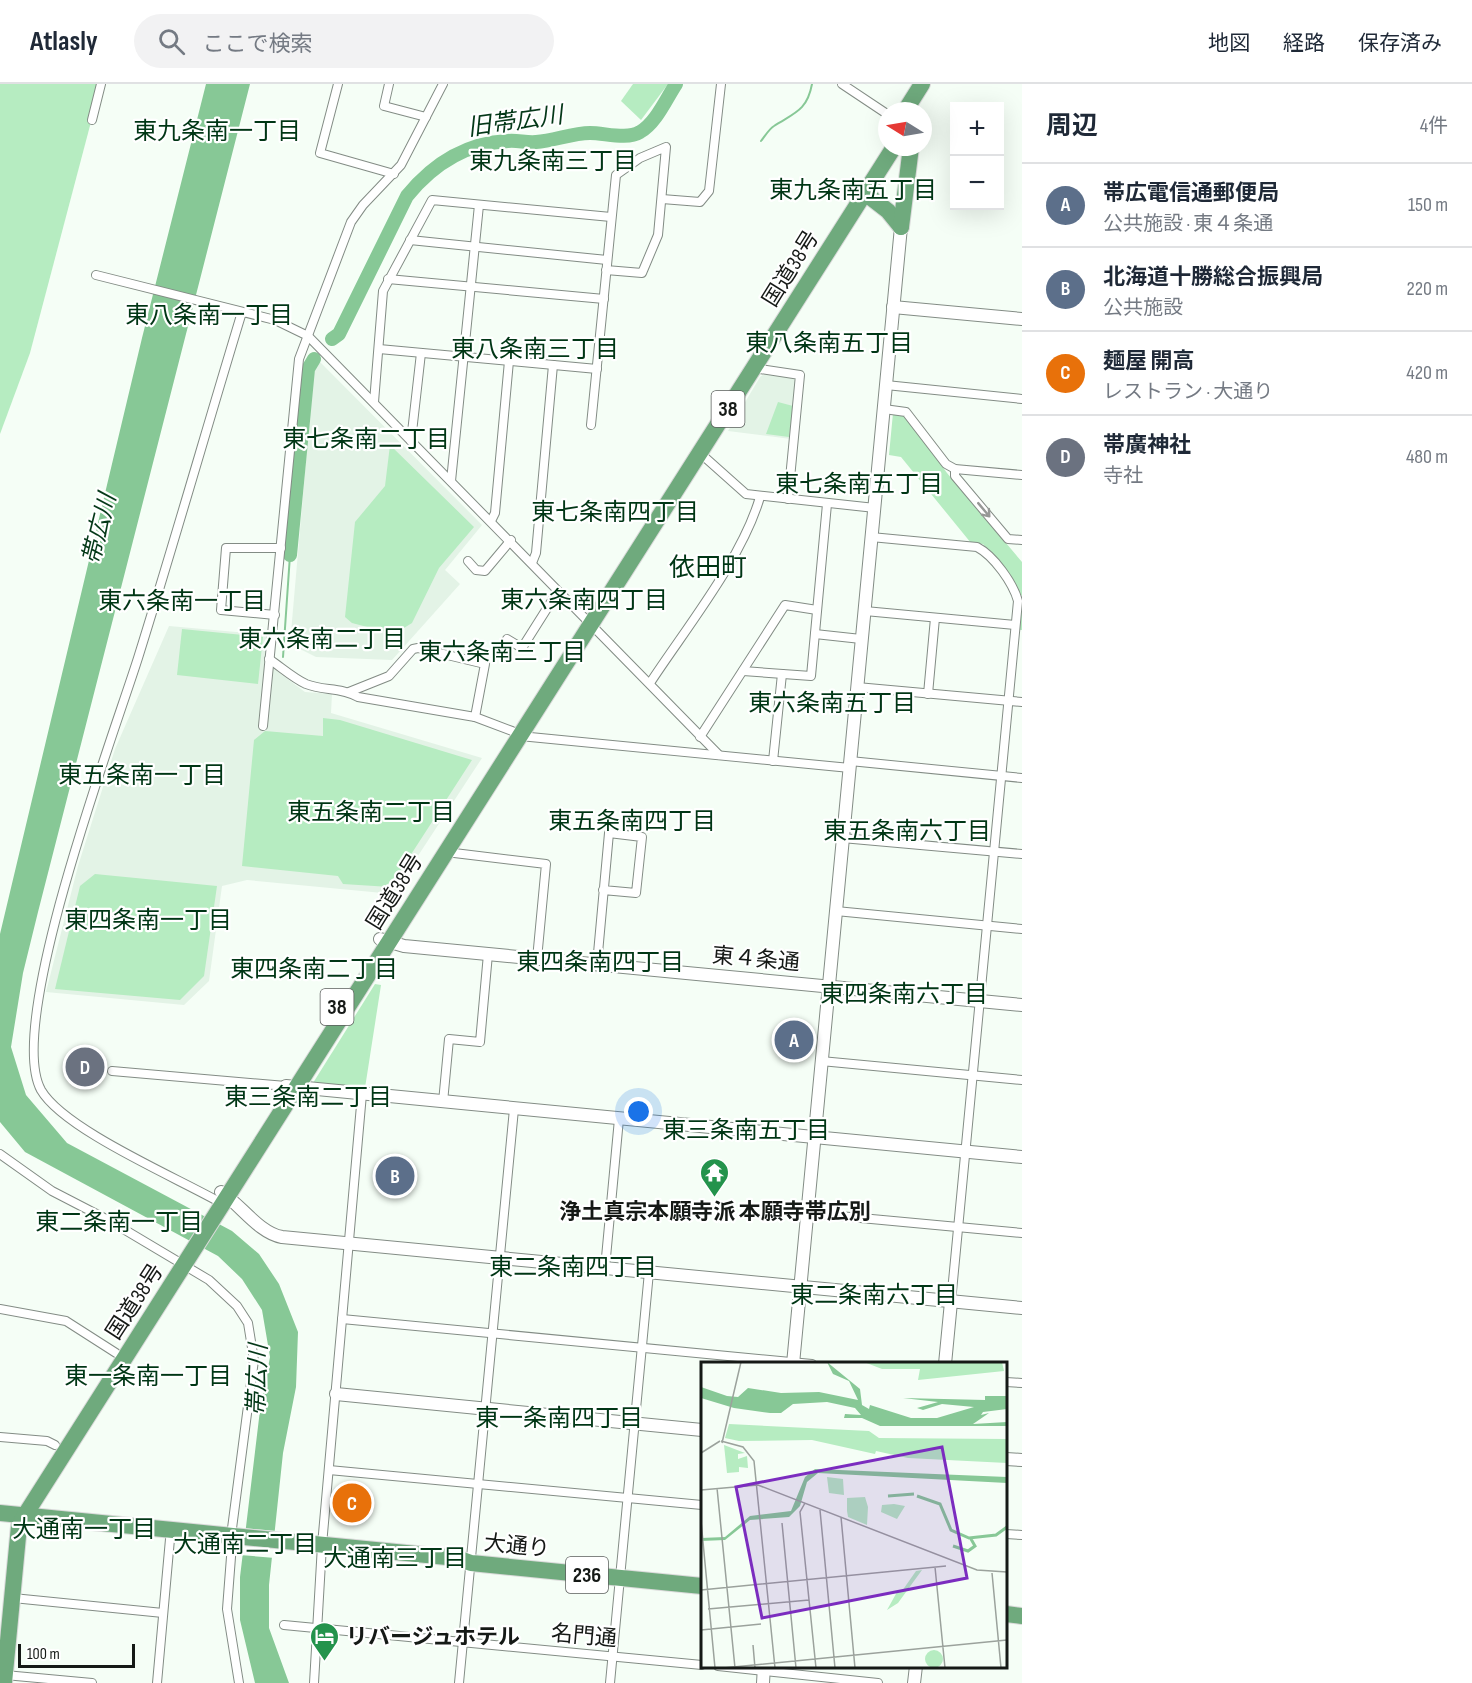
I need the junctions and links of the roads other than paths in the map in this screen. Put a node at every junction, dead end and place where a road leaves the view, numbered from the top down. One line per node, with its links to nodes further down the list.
1 (100, 84): 13 (street)
2 (338, 84): 17 (street)
3 (389, 84): 12 (street)
4 (443, 84): 12 (street)
5 (720, 84): 19 (street)
6 (842, 84): 11 (street)
7 (922, 84): 9 (highway)
8 (934, 84): 10 (highway)
9 (911, 102)
10 (923, 102)
11 (878, 108)
12 (426, 117): 17 (street)
13 (92, 120)
14 (879, 156): 18 (highway, 国道38号 / 38)
15 (887, 156): 18 (highway, 国道38号 / 38)
16 (910, 156): 22 (highway)
17 (394, 174): 34 (street)
18 (861, 190): 22 (highway); 40 (highway, 国道38号 / 38); 68 (highway, 国道38号 / 38)
19 (662, 200): 21 (street); 26 (street)
20 (479, 205): 21 (street); 23 (street); 24 (street)
21 (611, 217): 25 (street)
22 (901, 227): 31 (street)
23 (411, 240): 24 (street); 28 (street)
24 (475, 247): 25 (street); 29 (street)
25 (607, 260): 26 (street)
26 (606, 270): 30 (street)
27 (96, 275): 32 (street)
28 (388, 279): 29 (street); 35 (street)
29 (471, 287): 30 (street); 37 (street)
30 (604, 299): 41 (street)
31 (893, 307): 33 (street); 42 (street)
32 (239, 311): 34 (street); 119 (street)
33 (1022, 319)
34 (308, 336): 44 (street); 60 (street)
35 (379, 349): 36 (street); 44 (street)
36 (421, 353): 37 (street); 47 (street)
37 (465, 356): 38 (street); 51 (street)
38 (509, 361): 39 (street); 56 (street)
39 (553, 365): 41 (street); 62 (street)
40 (755, 366): 48 (highway, 国道38号 / 38); 53 (street)
41 (597, 369): 46 (street)
42 (886, 385): 43 (street); 45 (street)
43 (1022, 399)
44 (374, 402): 47 (street)
45 (884, 409): 49 (street); 55 (street)
46 (591, 425)
47 (411, 441): 51 (street)
48 (700, 453): 52 (street); 68 (highway, 国道38号 / 38)
49 (955, 469): 50 (street); 59 (street, one-way to 59)
50 (1022, 475)
51 (451, 481): 56 (street)
52 (760, 497): 53 (street); 76 (street)
53 (788, 499): 54 (street)
54 (827, 504): 55 (street); 64 (street)
55 (874, 508): 57 (street)
56 (491, 521): 58 (street)
57 (872, 537): 65 (street); 69 (street)
58 (511, 540): 61 (street); 62 (street)
59 (1022, 540)
60 (281, 548): 66 (street); 66 (street)
61 (468, 561)
62 (532, 563): 63 (street)
63 (558, 591): 68 (street); 71 (street)
64 (817, 610): 70 (street); 74 (street)
65 (865, 611): 67 (street); 72 (street)
66 (275, 615): 73 (street)
67 (935, 618): 69 (street); 79 (street)
68 (587, 621): 76 (street); 84 (highway, 国道38号 / 38)
69 (1016, 625): 80 (street)
70 (815, 634): 72 (street); 75 (street)
71 (507, 639)
72 (861, 639): 77 (street)
73 (270, 659): 78 (street); 83 (street)
74 (743, 671): 75 (street); 85 (street)
75 (782, 674): 87 (street)
76 (650, 683): 85 (street)
77 (857, 687): 79 (street); 88 (street)
78 (349, 692): 82 (street); 82 (street)
79 (928, 694): 80 (street)
80 (1008, 701): 81 (street); 89 (street)
81 (1022, 702)
82 (475, 717): 84 (street)
83 (262, 726)
84 (516, 734): 86 (street); 93 (highway, 国道38号 / 38); 99 (highway, 国道38号 / 38)
85 (700, 737): 86 (street)
86 (719, 755): 87 (street)
87 (773, 761): 88 (street)
88 (850, 764): 89 (street); 91 (street)
89 (1001, 776): 90 (street); 92 (street)
90 (1022, 778)
91 (842, 838): 92 (street); 96 (street)
92 (994, 851): 94 (street); 97 (street)
93 (446, 852): 99 (highway, 国道38号 / 38); 101 (street)
94 (1022, 854)
95 (603, 890): 95 (street); 102 (street)
96 (836, 911): 97 (street); 103 (street)
97 (987, 926): 98 (street); 104 (street)
98 (1022, 929)
99 (384, 941): 100 (street, 東４条通); 110 (highway, 国道38号 / 38)
100 (488, 954): 101 (street, 東４条通); 112 (street)
101 (537, 959): 102 (street, 東４条通)
102 (597, 964): 103 (street, 東４条通)
103 (829, 986): 104 (street, 東４条通); 106 (street)
104 (980, 1001): 105 (street, 東４条通); 108 (street)
105 (1022, 1005)
106 (821, 1061): 108 (street); 115 (street)
107 (112, 1071): 110 (street)
108 (972, 1075): 109 (street); 116 (street)
109 (1022, 1080)
110 (291, 1087): 111 (street); 119 (highway, 国道38号 / 38)
111 (362, 1094): 112 (street); 123 (street)
112 (443, 1102): 113 (street)
113 (514, 1109): 114 (street); 125 (street)
114 (619, 1119): 115 (street); 126 (street)
115 (814, 1137): 116 (street); 120 (street)
116 (965, 1152): 118 (street); 121 (street)
117 (0, 1154): 124 (street)
118 (1022, 1157)
119 (222, 1198): 123 (street); 124 (highway, 国道38号 / 38)
120 (807, 1212): 121 (street); 128 (street)
121 (958, 1227): 122 (street); 129 (street)
122 (1022, 1233)
123 (348, 1245): 125 (street); 132 (street)
124 (183, 1258): 135 (highway, 国道38号 / 38); 153 (highway, 国道38号 / 38); 157 (street)
125 (500, 1258): 126 (street); 133 (street)
126 (605, 1268): 127 (street)
127 (649, 1272): 128 (street); 134 (street)
128 (801, 1287): 129 (street); 137 (street)
129 (951, 1302): 130 (street); 138 (street)
130 (1022, 1308)
131 (0, 1309): 135 (street)
132 (342, 1319): 133 (street); 141 (street)
133 (493, 1333): 134 (street); 142 (street)
134 (642, 1348): 136 (street); 143 (street)
135 (116, 1353): 146 (highway, 国道38号 / 38)
136 (784, 1362)
137 (794, 1362)
138 (945, 1362)
139 (1007, 1382): 140 (street)
140 (1022, 1383)
141 (336, 1394): 142 (street); 149 (street)
142 (486, 1409): 143 (street); 150 (street)
143 (635, 1423): 144 (street); 151 (street)
144 (701, 1430)
145 (0, 1437): 146 (street)
146 (55, 1445): 153 (highway, 国道38号 / 38)
147 (1007, 1459): 148 (street)
148 (1022, 1460)
149 (329, 1470): 150 (street); 158 (street)
150 (478, 1483): 151 (street); 159 (street)
151 (628, 1498): 152 (street); 160 (street)
152 (701, 1505)
153 (11, 1519): 156 (highway, 大通り / 236); 157 (highway, 大通り / 236); 162 (highway, 国道38号 / 38); 167 (highway, 国道38号 / 38)
154 (1007, 1534): 155 (street)
155 (1022, 1535)
156 (170, 1539): 157 (highway, 大通り / 236); 163 (street)
157 (236, 1541): 158 (highway, 大通り / 236); 178 (street)
158 (322, 1549): 159 (highway, 大通り / 236); 168 (street)
159 (471, 1563): 160 (highway, 大通り / 236); 169 (street)
160 (620, 1578): 161 (highway, 大通り / 236); 170 (street)
161 (701, 1586)
162 (13, 1598): 163 (street); 175 (highway, 国道38号 / 38)
163 (163, 1612): 177 (street)
164 (1007, 1614): 165 (highway)
165 (1022, 1616)
166 (284, 1625): 168 (street, 名門通)
167 (0, 1626)
168 (318, 1629): 169 (street, 名門通); 179 (street)
169 (464, 1642): 170 (street, 名門通); 180 (street)
170 (613, 1656): 171 (street, 名門通); 181 (street)
171 (701, 1665)
172 (730, 1668): 174 (street)
173 (916, 1668): 183 (street)
174 (764, 1674): 182 (street)
175 (5, 1679): 176 (street)
176 (93, 1683)
177 (157, 1683)
178 (239, 1683)
179 (314, 1683)
180 (459, 1683)
181 (610, 1683)
182 (878, 1683)
183 (914, 1683)

